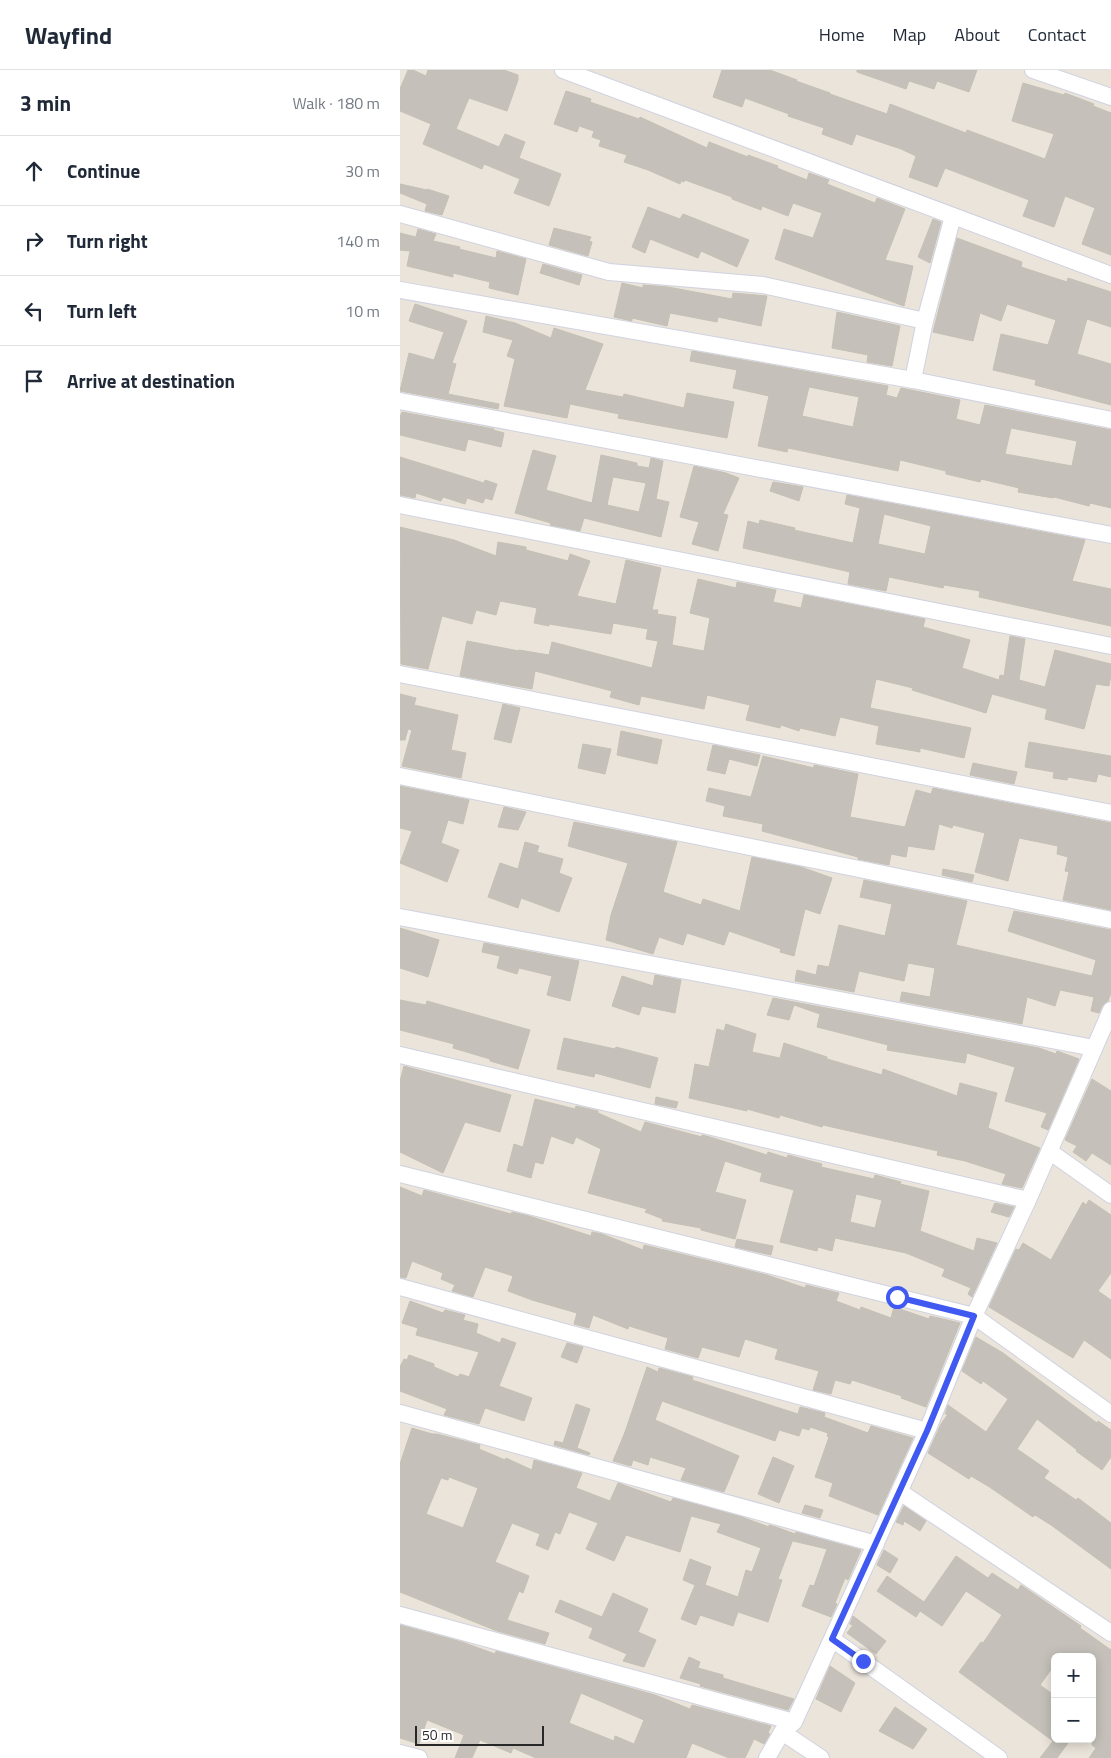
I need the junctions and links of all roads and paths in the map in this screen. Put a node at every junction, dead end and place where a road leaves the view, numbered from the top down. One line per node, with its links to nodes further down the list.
1 (563, 70): 5 (street)
2 (1033, 70): 3 (street)
3 (1111, 97)
4 (400, 214): 8 (street)
5 (953, 216): 6 (street); 8 (street)
6 (1111, 275)
7 (400, 290): 9 (street)
8 (925, 320): 9 (street)
9 (913, 380): 11 (street)
10 (400, 401): 13 (street)
11 (1111, 420)
12 (400, 506): 14 (street)
13 (1111, 535)
14 (1111, 646)
15 (400, 674): 17 (street)
16 (400, 776): 19 (street)
17 (1111, 813)
18 (400, 917): 21 (street)
19 (1111, 920)
20 (1111, 1010): 21 (street)
21 (1094, 1048): 23 (street)
22 (400, 1055): 26 (street)
23 (1049, 1151): 25 (street); 26 (street)
24 (400, 1174): 28 (street)
25 (1108, 1188)
26 (1028, 1200): 28 (street)
27 (400, 1287): 31 (street)
28 (974, 1316): 30 (street); 31 (street)
29 (400, 1413): 33 (street)
30 (1111, 1414)
31 (927, 1431): 32 (street)
32 (900, 1492): 33 (street); 35 (street)
33 (876, 1544): 36 (street)
34 (400, 1615): 37 (street)
35 (1111, 1633)
36 (832, 1639): 37 (street); 42 (street)
37 (788, 1727): 40 (street); 41 (street)
38 (400, 1753): 39 (street)
39 (419, 1758)
40 (767, 1758)
41 (821, 1758)
42 (999, 1758)

